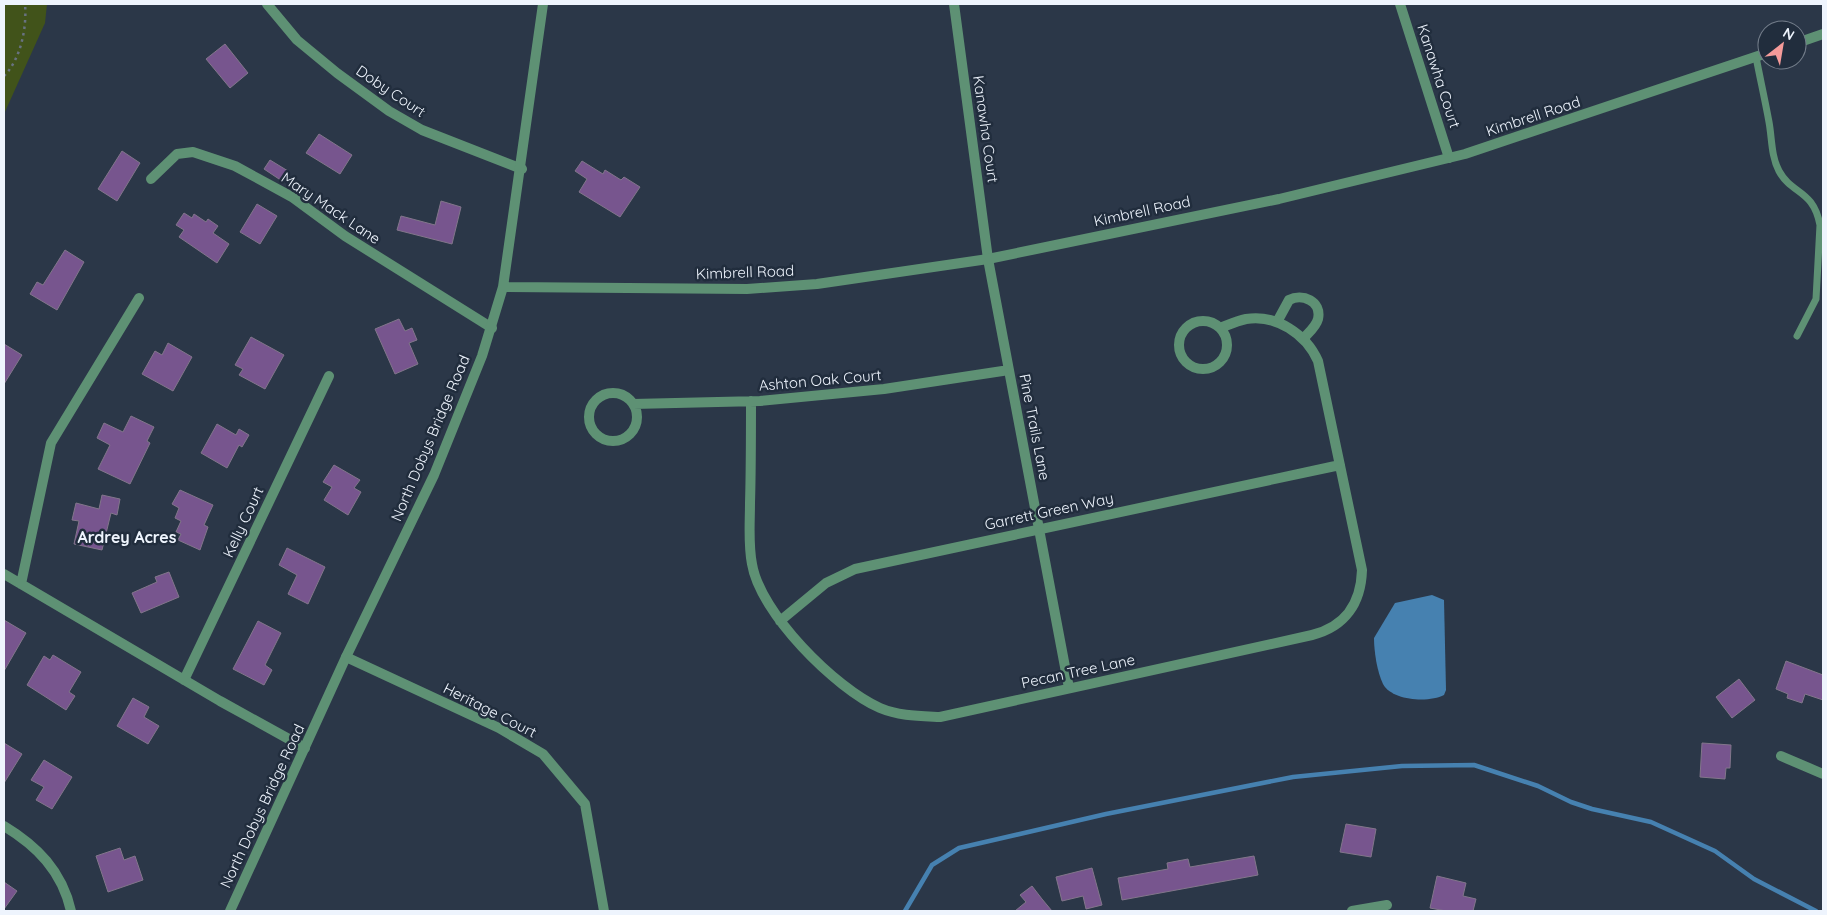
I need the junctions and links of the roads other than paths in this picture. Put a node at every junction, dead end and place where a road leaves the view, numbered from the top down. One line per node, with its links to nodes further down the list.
1 (267, 4): 9 (street, Doby Court)
2 (543, 4): 9 (street, North Dobys Bridge Road)
3 (954, 4): 11 (street, Kanawha Court)
4 (1400, 4): 8 (street, Kanawha Court)
5 (1823, 34): 6 (street)
6 (1807, 40)
7 (1756, 57): 8 (street, Kimbrell Road); 17 (lane)
8 (1449, 158): 11 (street, Kimbrell Road)
9 (522, 169): 12 (street, North Dobys Bridge Road)
10 (151, 179): 15 (street, Mary Mack Lane)
11 (988, 259): 12 (street, Kimbrell Road); 19 (street, Pine Trails Lane)
12 (503, 287): 15 (street, North Dobys Bridge Road)
13 (138, 298): 26 (street)
14 (1276, 322): 16 (street, Pecan Tree Lane); 18 (street, Pecan Tree Lane); 18 (street)
15 (492, 328): 28 (street, North Dobys Bridge Road)
16 (1220, 328): 16 (street)
17 (1797, 336)
18 (1303, 339): 23 (street, Pecan Tree Lane)
19 (1009, 370): 21 (street, Ashton Oak Court); 24 (street, Pine Trails Lane)
20 (329, 376): 29 (street, Kelly Court)
21 (751, 401): 22 (street, Ashton Oak Court); 27 (street, Pecan Tree Lane)
22 (633, 404): 22 (street, Ashton Oak Court)
23 (1340, 465): 24 (street, Garrett Green Way); 30 (street, Pecan Tree Lane)
24 (1039, 528): 27 (street, Garrett Green Way); 30 (street, Pine Trails Lane)
25 (4, 574): 26 (street)
26 (21, 584): 29 (street)
27 (780, 621): 30 (street, Pecan Tree Lane)
28 (346, 657): 31 (street, North Dobys Bridge Road); 38 (street, Heritage Court)
29 (184, 680): 31 (street)
30 (1069, 688)
31 (305, 748): 37 (street, North Dobys Bridge Road)
32 (1781, 756): 33 (street)
33 (1823, 774)
34 (4, 826): 36 (street)
35 (1387, 905): 39 (street)
36 (71, 911)
37 (230, 911)
38 (604, 911)
39 (1352, 911)

